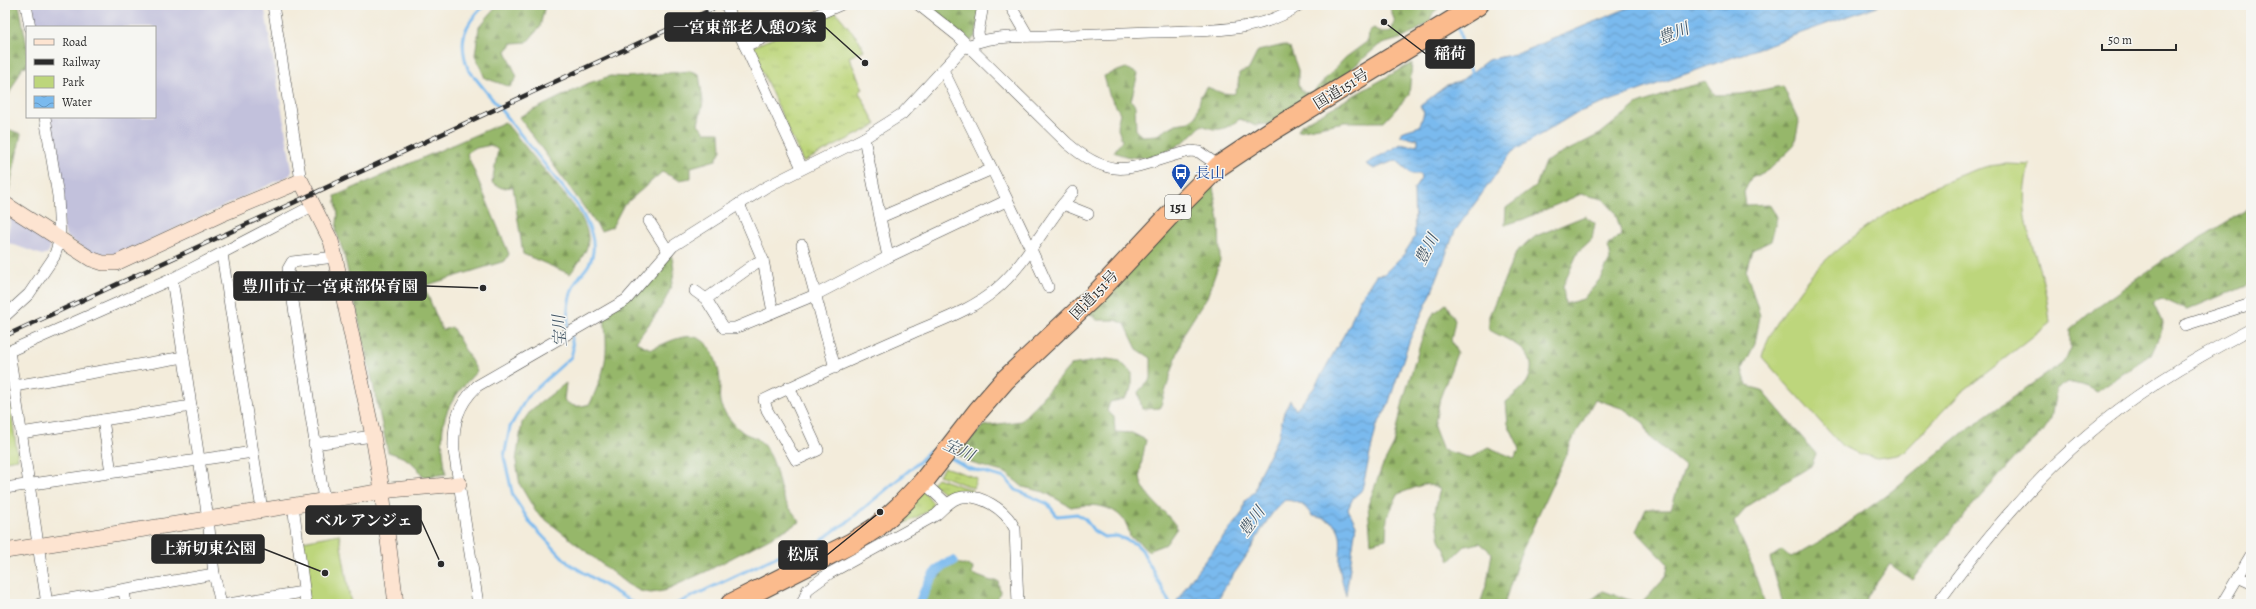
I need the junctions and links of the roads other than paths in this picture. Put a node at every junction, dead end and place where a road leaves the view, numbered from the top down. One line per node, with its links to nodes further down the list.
1 (26, 5): 10 (street)
2 (273, 5): 21 (street)
3 (840, 5): 13 (street)
4 (919, 5): 14 (street)
5 (983, 5): 12 (street)
6 (1010, 5): 11 (street)
7 (1299, 5): 11 (street)
8 (729, 10): 13 (street)
9 (1465, 13): 18 (highway, 国道151号 / 151)
10 (30, 26)
11 (1028, 36): 12 (street)
12 (980, 40): 14 (street)
13 (745, 46): 19 (street)
14 (968, 46): 15 (street); 18 (street)
15 (941, 71): 17 (street); 20 (street)
16 (45, 118): 31 (street)
17 (864, 138): 19 (street); 29 (street)
18 (1220, 166): 62 (highway, 国道151号 / 151)
19 (802, 168): 25 (street)
20 (990, 170): 23 (street); 29 (street)
21 (301, 181): 27 (street); 31 (street)
22 (1073, 192): 26 (street)
23 (1006, 201): 33 (street); 37 (street)
24 (5, 204): 31 (street)
25 (738, 204): 34 (street); 38 (street)
26 (1063, 204): 28 (street); 33 (street)
27 (314, 205): 35 (street); 36 (street)
28 (1088, 214)
29 (881, 217): 37 (street)
30 (649, 221): 34 (street)
31 (60, 239): 46 (street)
32 (802, 244): 42 (street)
33 (1032, 249): 40 (street); 51 (street)
34 (668, 251): 63 (street)
35 (222, 254): 39 (street); 59 (street)
36 (335, 257): 57 (street); 58 (street)
37 (888, 257): 42 (street)
38 (763, 260): 43 (street); 45 (street)
39 (172, 279): 49 (street); 50 (street)
40 (1048, 287)
41 (695, 291): 43 (street)
42 (815, 295): 45 (street); 51 (street)
43 (706, 299): 45 (street)
44 (2251, 304): 47 (street)
45 (773, 312)
46 (5, 316)
47 (2185, 326)
48 (2251, 329): 90 (street)
49 (7, 352): 52 (street)
50 (184, 357): 52 (street); 54 (street)
51 (835, 368): 53 (street)
52 (14, 386): 56 (street)
53 (789, 387): 53 (street)
54 (191, 406): 55 (street); 60 (street)
55 (103, 420): 56 (street); 61 (street)
56 (21, 433): 64 (street)
57 (373, 436): 58 (street); 66 (street)
58 (314, 444): 67 (street)
59 (253, 452): 60 (street); 70 (street)
60 (199, 460): 61 (street); 71 (street)
61 (111, 472): 64 (street)
62 (923, 482): 68 (street); 87 (highway, 国道151号 / 151)
63 (459, 484): 66 (street); 86 (street)
64 (28, 485): 65 (street); 72 (street)
65 (5, 488)
66 (382, 492): 67 (street); 85 (street)
67 (324, 500): 69 (street)
68 (947, 504): 88 (street); 89 (street)
69 (293, 505): 70 (street); 79 (street)
70 (262, 510): 71 (street)
71 (208, 519): 72 (street); 75 (street)
72 (38, 546): 73 (street); 80 (street)
73 (5, 551)
74 (2251, 555): 76 (street)
75 (214, 574): 78 (street); 82 (street)
76 (2238, 577): 77 (street); 91 (street)
77 (2251, 583)
78 (124, 591): 80 (street); 81 (street)
79 (303, 592): 83 (street); 84 (street)
80 (45, 604)
81 (126, 604)
82 (221, 604)
83 (228, 604)
84 (306, 604)
85 (396, 604)
86 (478, 604)
87 (731, 604)
88 (802, 604)
89 (1018, 604)
90 (1937, 604)
91 (2222, 604)

